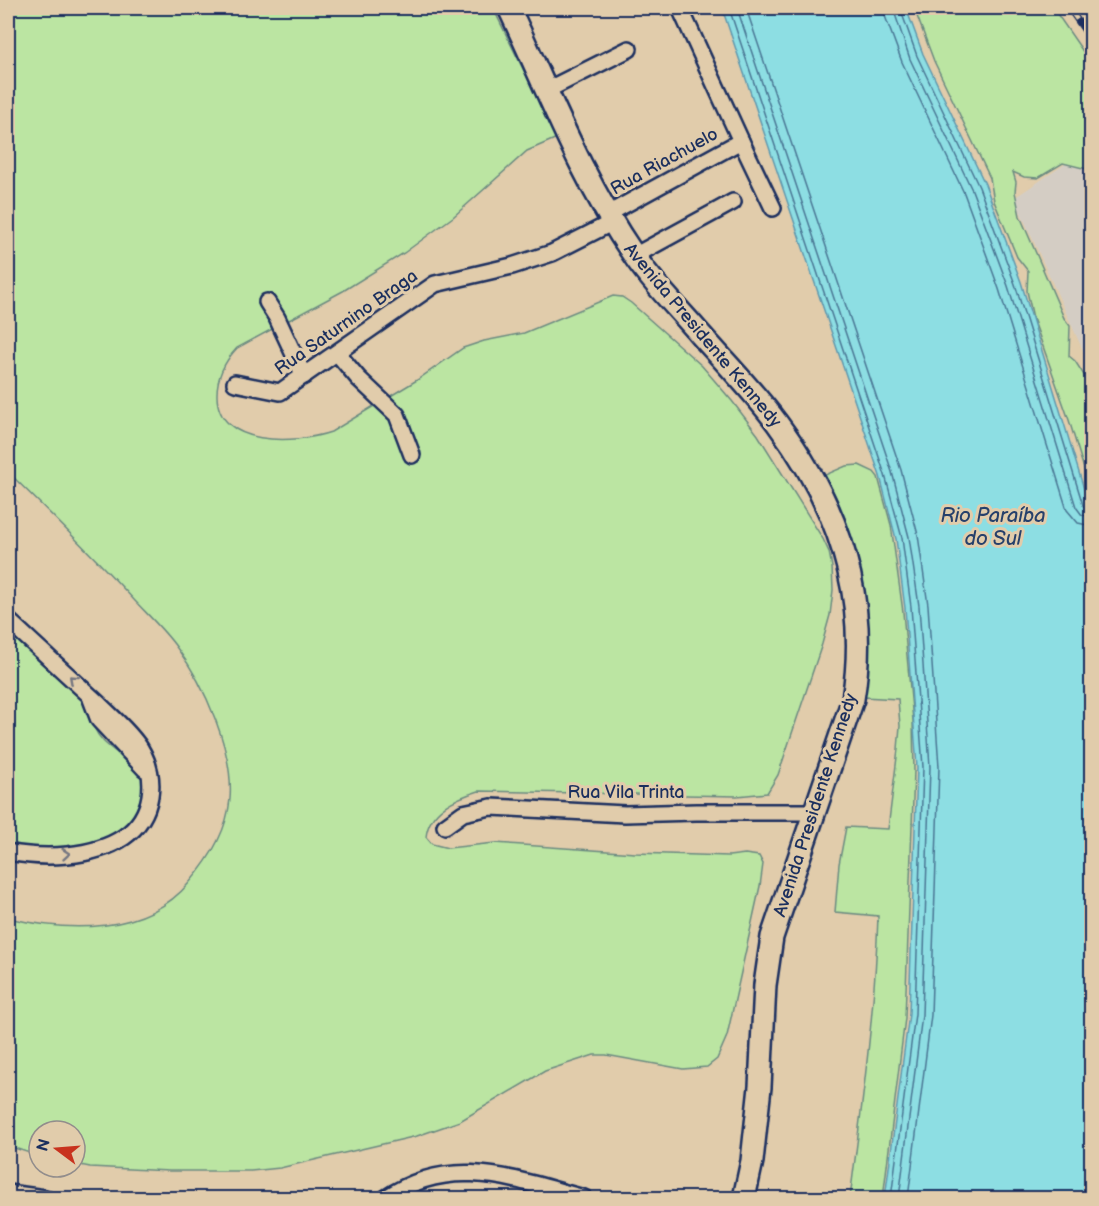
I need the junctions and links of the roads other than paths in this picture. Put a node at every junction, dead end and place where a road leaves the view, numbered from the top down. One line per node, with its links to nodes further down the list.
1 (509, 8): 4 (main road, Avenida Presidente Kennedy)
2 (680, 8): 5 (street, Rua Riachuelo)
3 (629, 49): 4 (street)
4 (547, 90): 8 (main road, Avenida Presidente Kennedy)
5 (741, 141): 7 (street, Rua Riachuelo); 8 (street, Rua Riachuelo)
6 (733, 202): 9 (street)
7 (773, 208)
8 (609, 218): 9 (main road, Avenida Presidente Kennedy); 11 (street, Rua Saturnino Braga)
9 (634, 256): 16 (main road, Avenida Presidente Kennedy)
10 (267, 302): 12 (street)
11 (337, 353): 12 (street, Rua Saturnino Braga); 14 (street)
12 (304, 376): 13 (street, Rua Saturnino Braga)
13 (235, 383)
14 (412, 455)
15 (8, 620): 18 (street, one-way to 15)
16 (813, 812): 17 (street, Rua Vila Trinta); 23 (main road, Avenida Presidente Kennedy)
17 (445, 826)
18 (8, 852)
19 (8, 1193): 20 (street)
20 (45, 1198)
21 (387, 1198): 22 (street)
22 (584, 1198)
23 (744, 1198)

